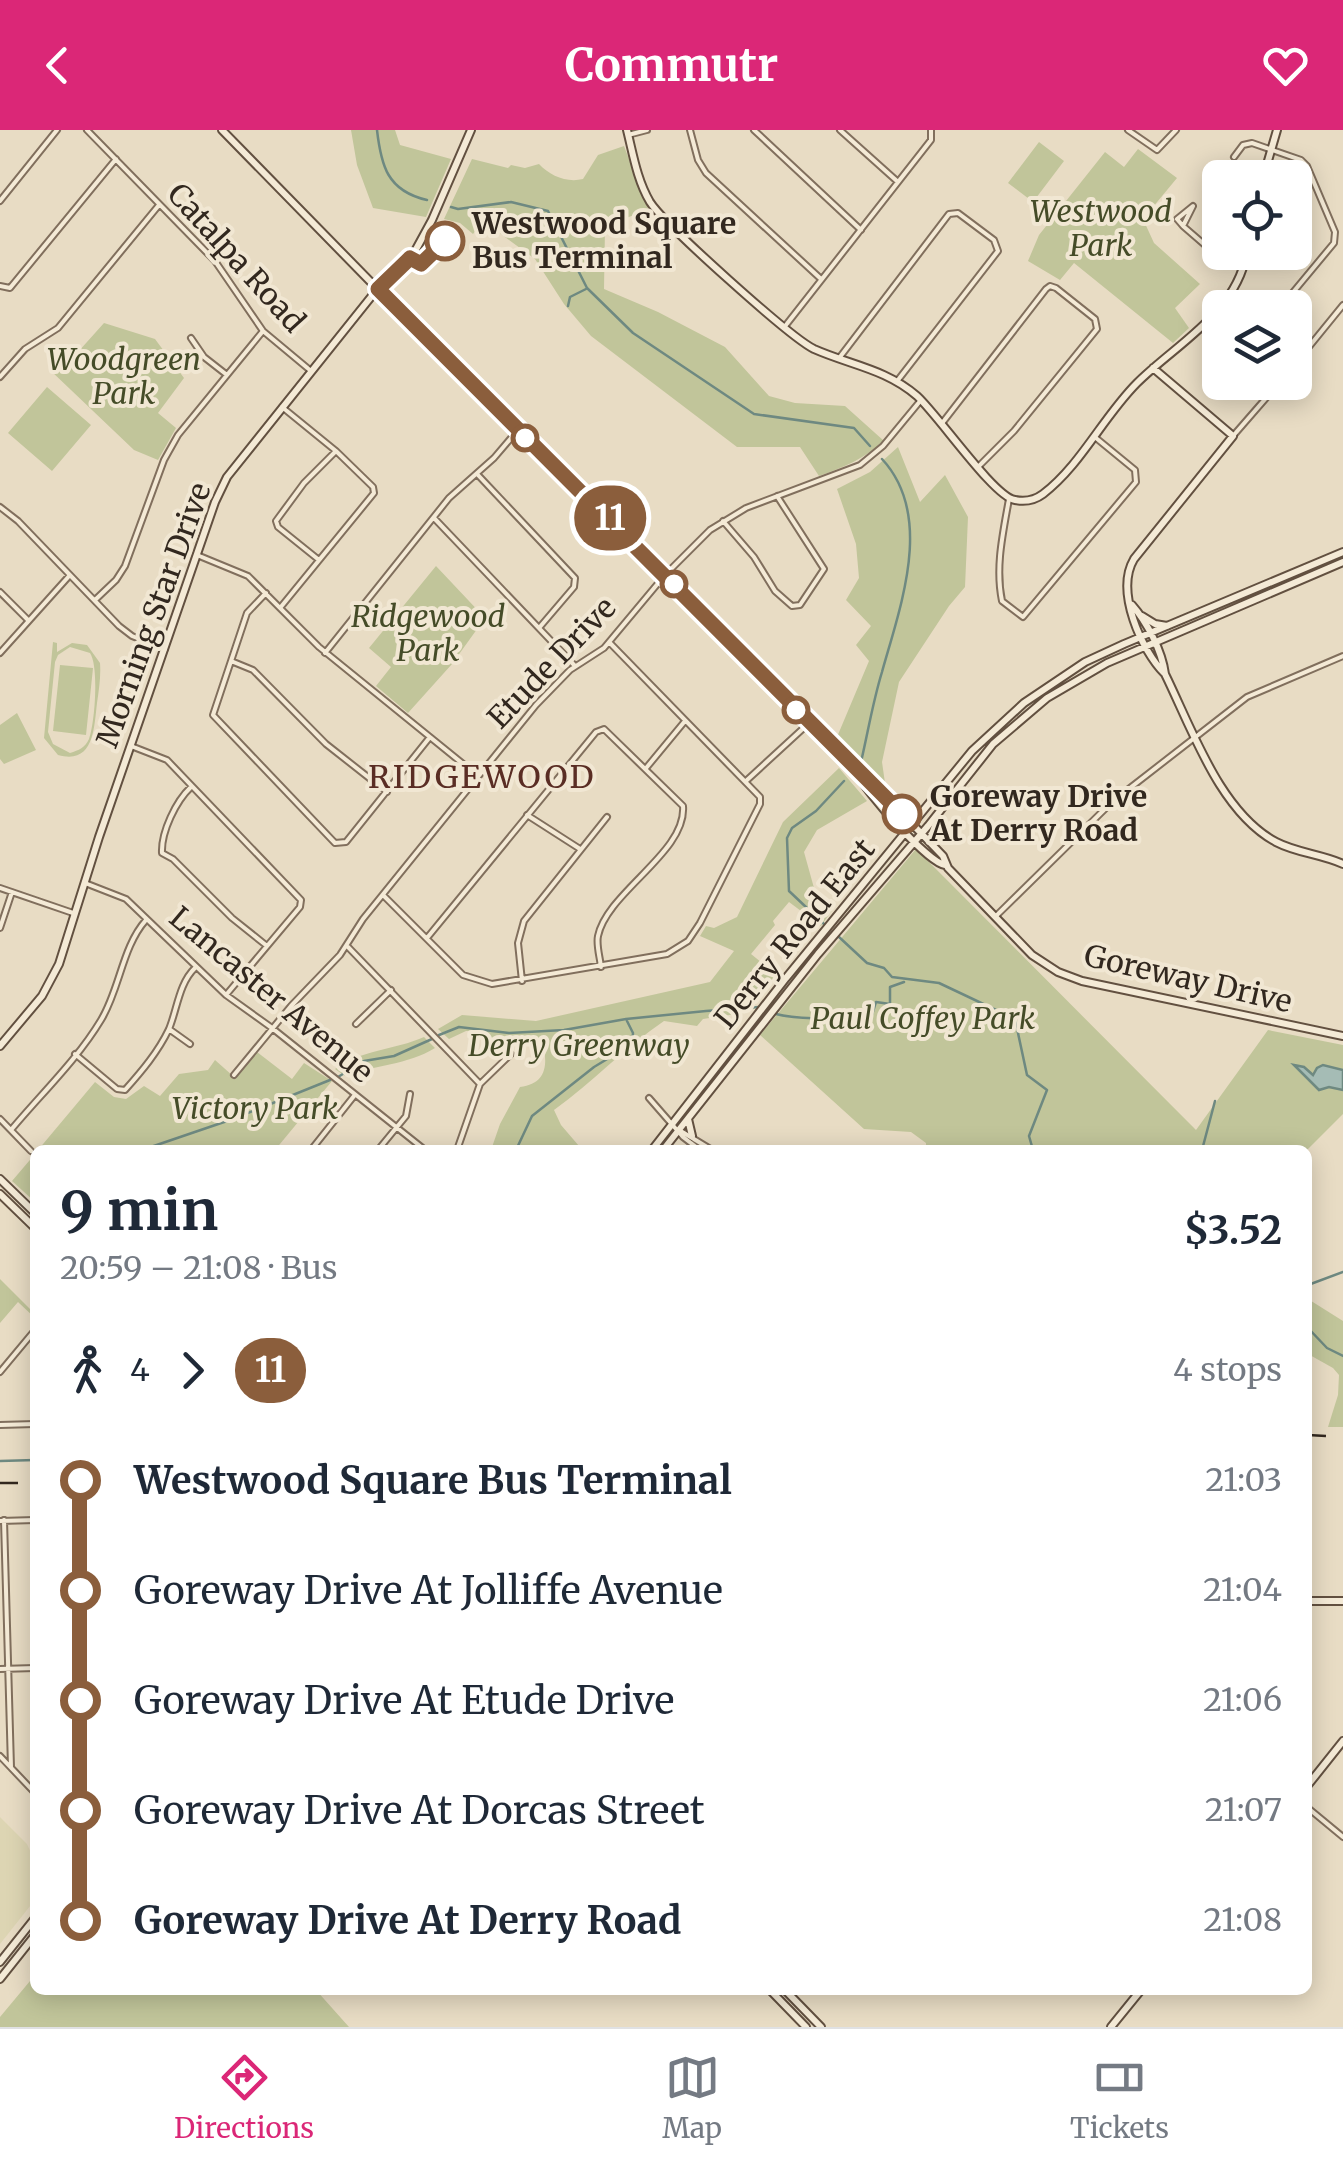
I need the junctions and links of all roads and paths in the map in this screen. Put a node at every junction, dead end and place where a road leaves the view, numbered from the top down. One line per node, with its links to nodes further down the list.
1 (57, 130): 19 (street)
2 (87, 130): 16 (street, Catalpa Road)
3 (222, 130): 26 (main road, Goreway Drive)
4 (471, 130): 26 (main road, Morning Star Drive)
5 (647, 130): 13 (street)
6 (690, 130): 24 (street)
7 (754, 130): 22 (street)
8 (840, 130): 18 (street)
9 (931, 130): 18 (street)
10 (1128, 130): 11 (street)
11 (1176, 130)
12 (1277, 130): 14 (main road)
13 (627, 133): 29 (main road)
14 (1273, 150): 15 (street); 17 (main road); 27 (street)
15 (1234, 157)
16 (116, 159): 20 (street, Catalpa Road); 25 (street)
17 (1269, 160)
18 (898, 182): 22 (street)
19 (0, 200)
20 (159, 205): 31 (street, Catalpa Road); 37 (street)
21 (1183, 226): 23 (street)
22 (861, 230): 24 (street)
23 (1202, 242)
24 (822, 278): 29 (street)
25 (0, 286)
26 (378, 289): 36 (main road, Morning Star Drive); 44 (main road, Goreway Drive)
27 (1295, 290)
28 (1343, 305): 33 (street)
29 (784, 327): 34 (main road)
30 (1202, 327): 35 (main road)
31 (263, 332): 36 (street, Catalpa Road); 38 (street)
32 (191, 338): 38 (street)
33 (1312, 343)
34 (839, 358): 39 (main road); 39 (street)
35 (1154, 368): 45 (main road); 46 (main road)
36 (311, 371): 42 (main road, Morning Star Drive)
37 (0, 375)
38 (227, 375): 63 (street)
39 (898, 380): 40 (main road)
40 (921, 400): 43 (main road); 50 (street, Etude Drive)
41 (1264, 400): 46 (street)
42 (282, 407): 47 (street); 56 (main road, Morning Star Drive)
43 (943, 422): 48 (main road); 48 (street)
44 (518, 431): 49 (street); 59 (main road, Goreway Drive)
45 (1094, 436): 51 (main road); 51 (street)
46 (1233, 436): 65 (main road)
47 (336, 451): 57 (street); 57 (street)
48 (978, 466): 51 (main road)
49 (477, 474): 53 (street); 68 (street)
50 (777, 496): 54 (street, Etude Drive); 54 (street)
51 (1009, 499)
52 (0, 508): 60 (street)
53 (434, 518): 68 (street); 76 (street)
54 (722, 521): 59 (street, Etude Drive)
55 (1343, 552): 67 (main road, Derry Road East)
56 (198, 554): 62 (street); 74 (main road, Morning Star Drive)
57 (320, 560): 64 (street)
58 (1343, 562): 70 (main road, Derry Road East)
59 (664, 574): 71 (street, Etude Drive); 83 (main road, Goreway Drive)
60 (70, 575): 63 (street); 66 (street)
61 (0, 592): 66 (street)
62 (266, 594): 64 (street); 80 (street)
63 (95, 600): 74 (street)
64 (280, 608): 76 (street)
65 (1137, 616): 67 (main road); 69 (main road); 72 (main road)
66 (28, 620): 77 (street)
67 (1168, 626): 69 (main road, Derry Road East)
68 (538, 628): 81 (street)
69 (1146, 635): 72 (main road, Derry Road East); 73 (main road)
70 (1170, 636): 73 (main road, Derry Road East); 79 (main road)
71 (609, 642): 81 (street, Etude Drive); 82 (street)
72 (1124, 644): 95 (main road, Derry Road East)
73 (1150, 644): 75 (main road, Derry Road East); 79 (main road)
74 (164, 649): 86 (main road, Morning Star Drive)
75 (1133, 651): 79 (main road); 97 (main road, Derry Road East)
76 (325, 652): 85 (street)
77 (0, 653)
78 (1343, 656): 84 (street)
79 (1157, 659): 84 (main road)
80 (230, 661): 92 (street); 92 (street)
81 (575, 666): 89 (street, Etude Drive)
82 (686, 721): 87 (street); 90 (street)
83 (809, 723): 88 (main road, Goreway Drive); 90 (street)
84 (1196, 736): 100 (main road); 109 (street)
85 (430, 738): 89 (street); 92 (street)
86 (131, 746): 91 (street); 102 (main road, Morning Star Drive)
87 (646, 768): 93 (street); 116 (street)
88 (857, 772): 95 (main road, Goreway Drive); 96 (main road, Goreway Drive)
89 (478, 776): 106 (street, Etude Drive)
90 (746, 781): 116 (street)
91 (192, 786): 114 (street); 114 (street)
92 (387, 792)
93 (527, 815): 99 (street); 113 (street)
94 (607, 817): 99 (street)
95 (914, 824): 96 (main road, Derry Road East); 97 (main road, Goreway Drive)
96 (906, 832): 98 (main road, Goreway Drive); 104 (main road, Derry Road East)
97 (922, 833): 98 (main road, Derry Road East); 101 (main road, Goreway Drive)
98 (914, 841): 101 (main road, Goreway Drive); 107 (main road, Derry Road East)
99 (580, 849): 118 (street)
100 (1343, 864)
101 (946, 865): 109 (main road, Goreway Drive)
102 (85, 883): 108 (main road, Morning Star Drive); 110 (street, Lancaster Avenue)
103 (0, 888): 105 (street)
104 (858, 890): 107 (main road); 111 (main road, Derry Road East)
105 (12, 892): 108 (street); 112 (street)
106 (383, 894): 113 (street); 115 (street, Etude Drive)
107 (865, 897): 111 (main road, Derry Road East)
108 (74, 913): 127 (main road, Morning Star Drive)
109 (995, 916): 125 (main road, Goreway Drive)
110 (146, 920): 117 (street, Lancaster Avenue); 128 (street)
111 (837, 923): 121 (main road, Derry Road East)
112 (0, 928)
113 (427, 939): 118 (street)
114 (268, 946): 120 (street)
115 (347, 946): 119 (street); 124 (street, Etude Drive)
116 (601, 967): 118 (street)
117 (194, 968): 120 (street, Lancaster Avenue); 123 (street)
118 (522, 982)
119 (391, 990): 122 (street); 131 (street)
120 (226, 995): 124 (street, Lancaster Avenue)
121 (771, 1006): 136 (main road, Derry Road East); 137 (main road, Derry Road East)
122 (356, 1024)
123 (169, 1028): 126 (street); 128 (street)
124 (272, 1028): 130 (street, Etude Drive); 133 (street, Lancaster Avenue)
125 (1343, 1036)
126 (190, 1044)
127 (0, 1046)
128 (76, 1054): 139 (street)
129 (511, 1054): 131 (street)
130 (234, 1075)
131 (480, 1084): 144 (street)
132 (410, 1094): 138 (street)
133 (354, 1096): 138 (street, Lancaster Avenue); 141 (street)
134 (649, 1098): 137 (street)
135 (0, 1119): 139 (street)
136 (688, 1119): 137 (main road, Derry Road East); 140 (main road)
137 (676, 1127): 140 (street); 145 (main road, Derry Road East); 146 (main road, Derry Road East); 147 (street)
138 (396, 1128): 142 (street); 143 (street, Lancaster Avenue)
139 (11, 1130): 149 (street)
140 (692, 1136): 148 (street)
141 (315, 1145)
142 (382, 1145)
143 (418, 1145)
144 (458, 1145)
145 (657, 1145)
146 (666, 1145)
147 (693, 1145)
148 (705, 1145)
149 (30, 1149)
150 (0, 1179): 151 (main road)
151 (12, 1192): 152 (main road); 153 (main road)
152 (3, 1198): 154 (main road)
153 (30, 1209)
154 (30, 1223)
155 (30, 1336): 156 (street)
156 (0, 1372)
157 (30, 1424): 158 (street)
158 (0, 1425)
159 (2, 1520): 160 (street); 165 (street)
160 (30, 1520)
161 (1343, 1600): 162 (main road)
162 (1312, 1601)
163 (30, 1668): 165 (street)
164 (0, 1669): 165 (street)
165 (8, 1669): 168 (street)
166 (1343, 1741): 169 (main road)
167 (0, 1756): 168 (street)
168 (10, 1767): 170 (street)
169 (1312, 1780)
170 (30, 1788)
171 (1312, 1811): 172 (street)
172 (1343, 1837)
173 (30, 1924): 175 (main road)
174 (30, 1941): 176 (main road)
175 (0, 1962)
176 (0, 1979)
177 (775, 1995): 180 (main road)
178 (790, 1995): 181 (main road)
179 (1137, 1995): 182 (main road)
180 (806, 2027)
181 (821, 2027)
182 (1111, 2027)

